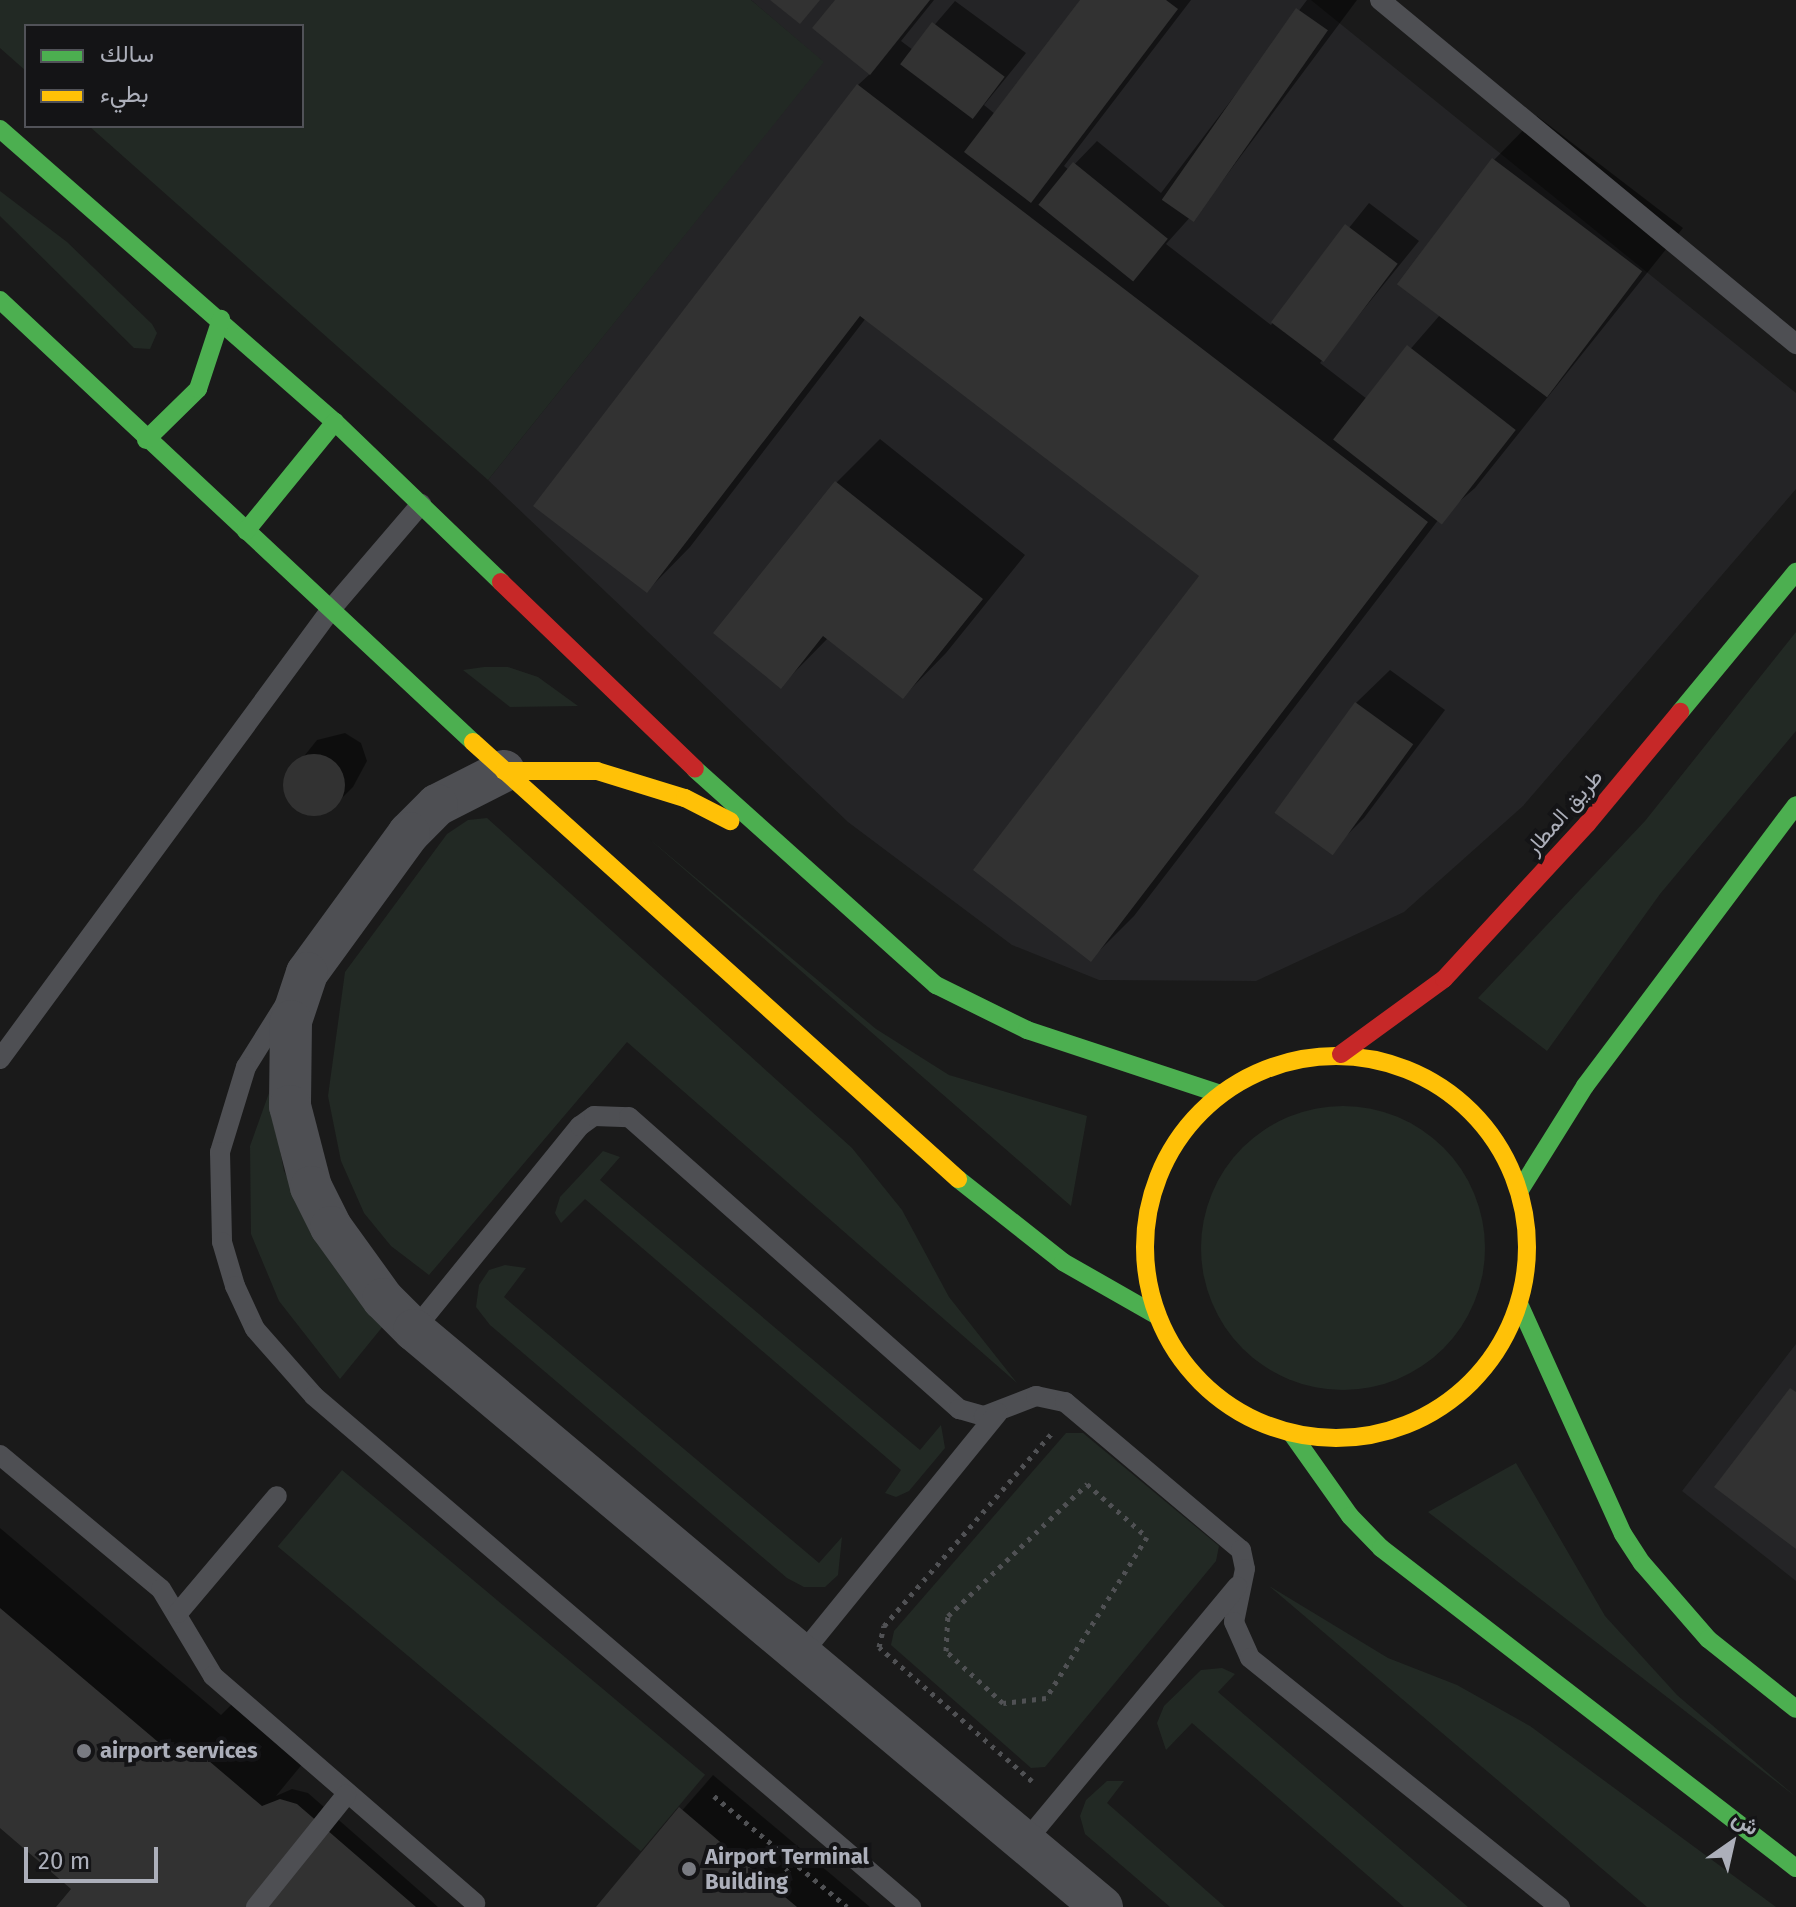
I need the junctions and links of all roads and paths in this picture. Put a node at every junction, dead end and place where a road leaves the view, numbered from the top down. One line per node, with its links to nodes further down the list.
1 (1380, 0): 5 (lane)
2 (0, 129): 4 (main road)
3 (0, 300): 7 (main road)
4 (221, 319): 6 (main road); 7 (main road)
5 (1796, 344)
6 (335, 422): 8 (main road); 9 (main road)
7 (146, 440): 9 (main road)
8 (421, 504): 11 (lane); 14 (main road)
9 (246, 531): 11 (main road)
10 (1796, 572): 16 (main road, طريق المطار)
11 (332, 608): 12 (main road); 17 (lane)
12 (504, 771): 14 (main road); 15 (street); 21 (main road)
13 (1796, 805): 19 (main road)
14 (771, 842): 18 (main road)
15 (307, 973): 22 (street); 43 (lane)
16 (1341, 1054): 18 (main road); 19 (main road)
17 (0, 1059)
18 (1218, 1093): 21 (main road)
19 (1520, 1190): 20 (main road)
20 (1520, 1306): 25 (main road); 32 (main road)
21 (1156, 1315): 25 (main road)
22 (414, 1330): 24 (lane); 31 (street)
23 (1073, 1408): 24 (lane); 29 (lane); 33 (path)
24 (998, 1413): 31 (lane)
25 (1292, 1434): 38 (main road)
26 (0, 1455): 30 (lane)
27 (1087, 1484): 27 (path)
28 (277, 1496): 30 (lane)
29 (1243, 1579): 36 (lane); 45 (lane)
30 (178, 1613): 34 (lane)
31 (801, 1655): 36 (street)
32 (1796, 1709)
33 (1043, 1780)
34 (346, 1795): 40 (lane); 41 (lane)
35 (714, 1796): 37 (path)
36 (1025, 1842): 44 (street)
37 (794, 1863): 39 (path); 42 (path)
38 (1796, 1868)
39 (773, 1887)
40 (475, 1903)
41 (256, 1907)
42 (847, 1907)
43 (911, 1907)
44 (1102, 1907)
45 (1560, 1907)

